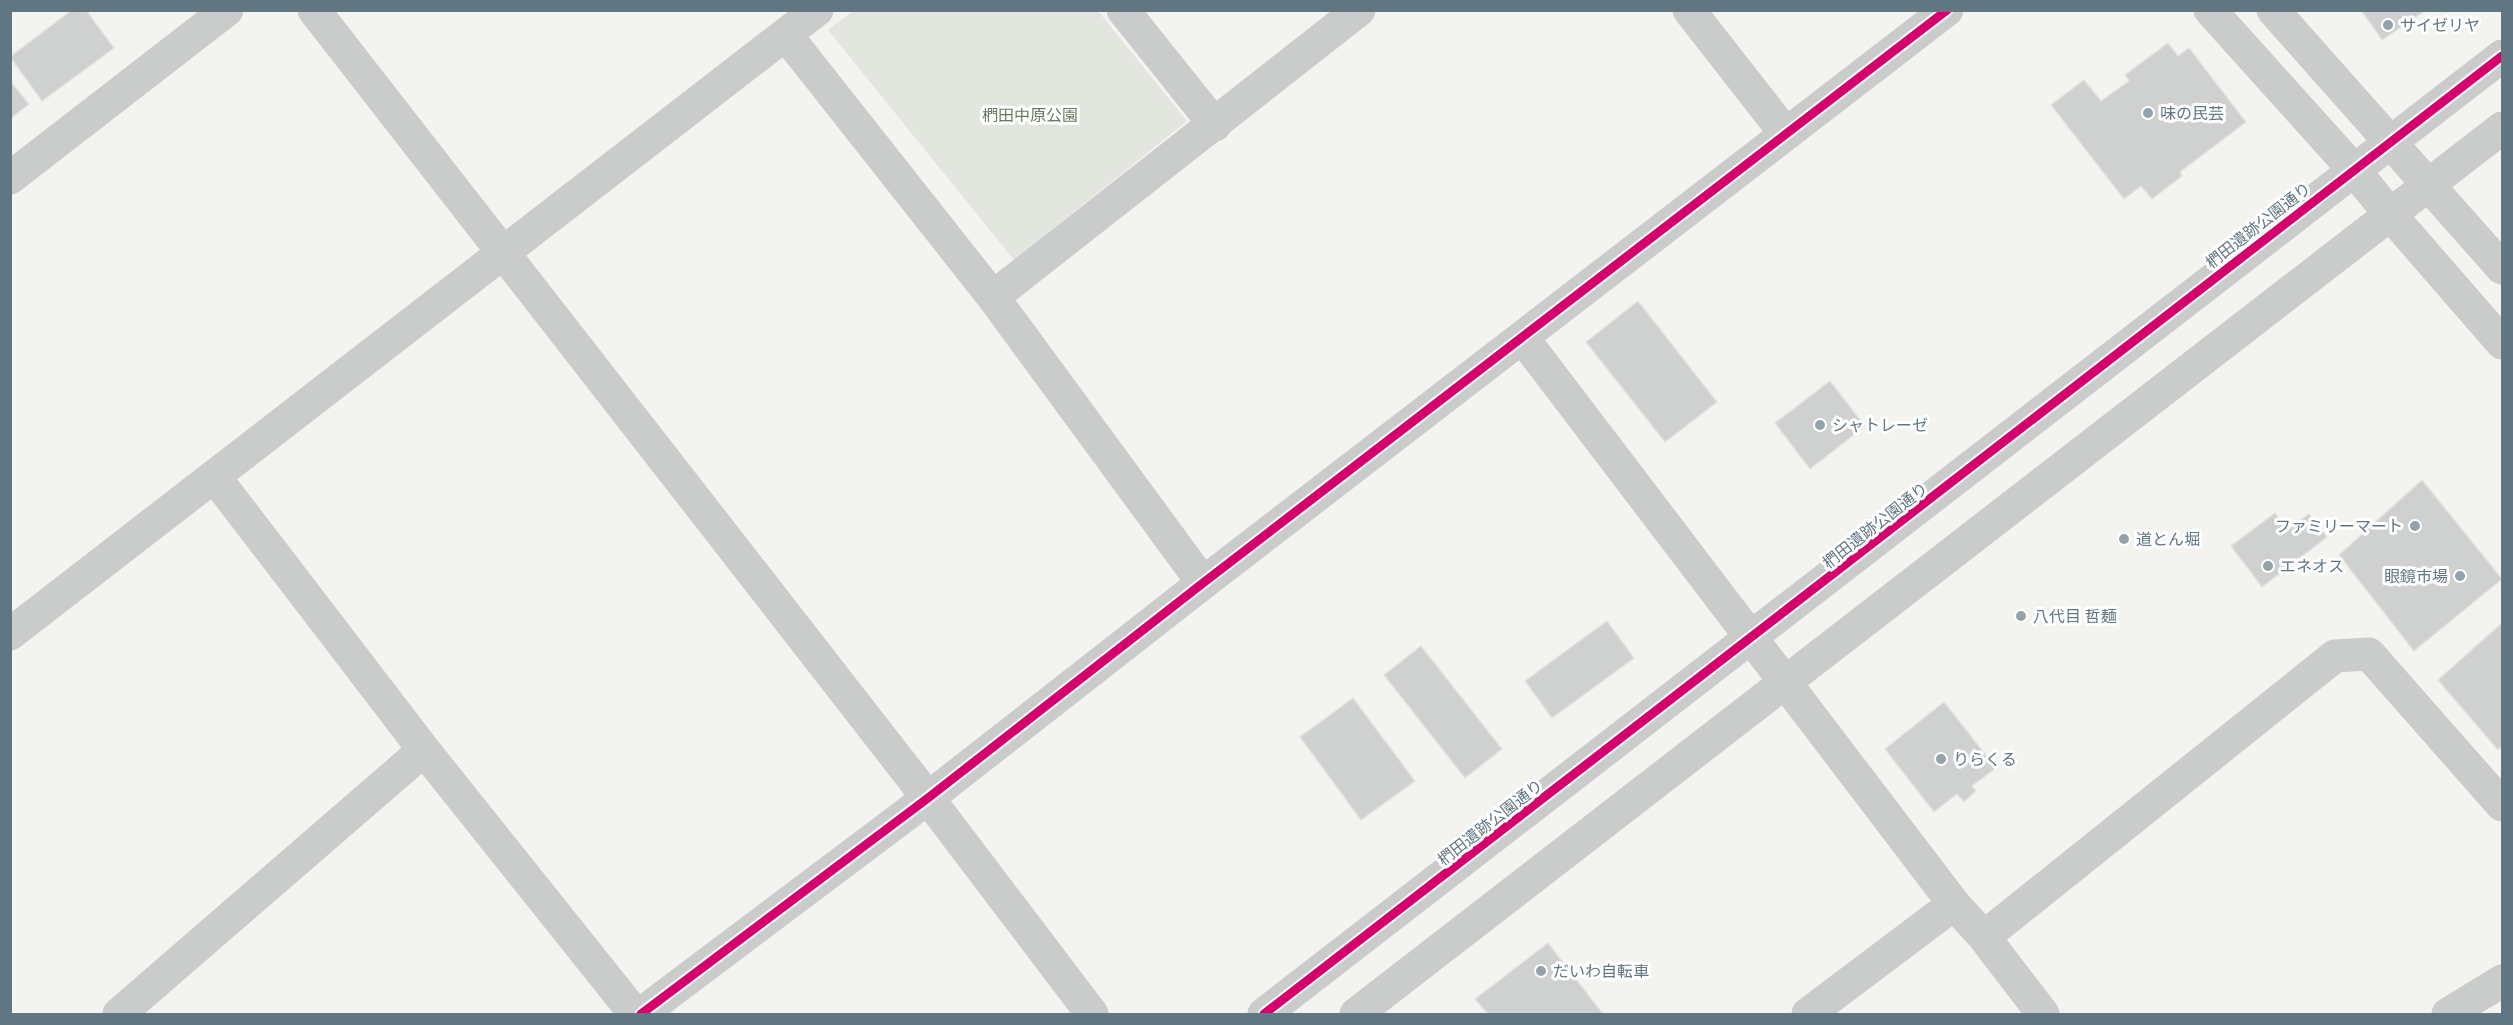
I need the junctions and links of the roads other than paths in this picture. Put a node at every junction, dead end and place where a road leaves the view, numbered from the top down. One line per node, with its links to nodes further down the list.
1 (227, 10): 17 (street)
2 (314, 10): 20 (street)
3 (817, 10): 10 (street)
4 (1123, 10): 12 (street)
5 (1359, 10): 12 (street)
6 (1689, 10): 14 (street)
7 (1947, 10): 14 (street)
8 (2210, 10): 16 (street)
9 (2272, 10): 15 (street)
10 (786, 35): 20 (street); 22 (street)
11 (2502, 56): 15 (street, 椚田遺跡公園通り)
12 (1215, 125): 22 (street)
13 (2502, 128): 18 (street)
14 (1786, 134): 23 (street)
15 (2391, 141): 16 (street, 椚田遺跡公園通り); 18 (street)
16 (2354, 170): 19 (street); 28 (street, 椚田遺跡公園通り)
17 (10, 178)
18 (2430, 184): 19 (street); 21 (street)
19 (2389, 213): 24 (street); 29 (street)
20 (503, 254): 25 (street); 31 (street)
21 (2502, 268)
22 (993, 297): 26 (street)
23 (1522, 338): 26 (street); 28 (street)
24 (2502, 343)
25 (214, 476): 27 (street); 30 (street)
26 (1203, 583): 31 (street)
27 (10, 634)
28 (1751, 640): 29 (street); 40 (street, 椚田遺跡公園通り)
29 (1785, 682): 33 (street); 41 (street)
30 (424, 750): 36 (street); 37 (street)
31 (928, 798): 38 (street); 39 (street)
32 (2502, 805): 34 (street)
33 (1954, 904): 34 (street); 42 (street)
34 (1984, 937): 43 (street)
35 (2502, 981): 44 (street)
36 (119, 1014)
37 (635, 1014)
38 (641, 1014)
39 (1092, 1014)
40 (1264, 1014)
41 (1356, 1014)
42 (1808, 1014)
43 (2043, 1014)
44 (2448, 1014)

